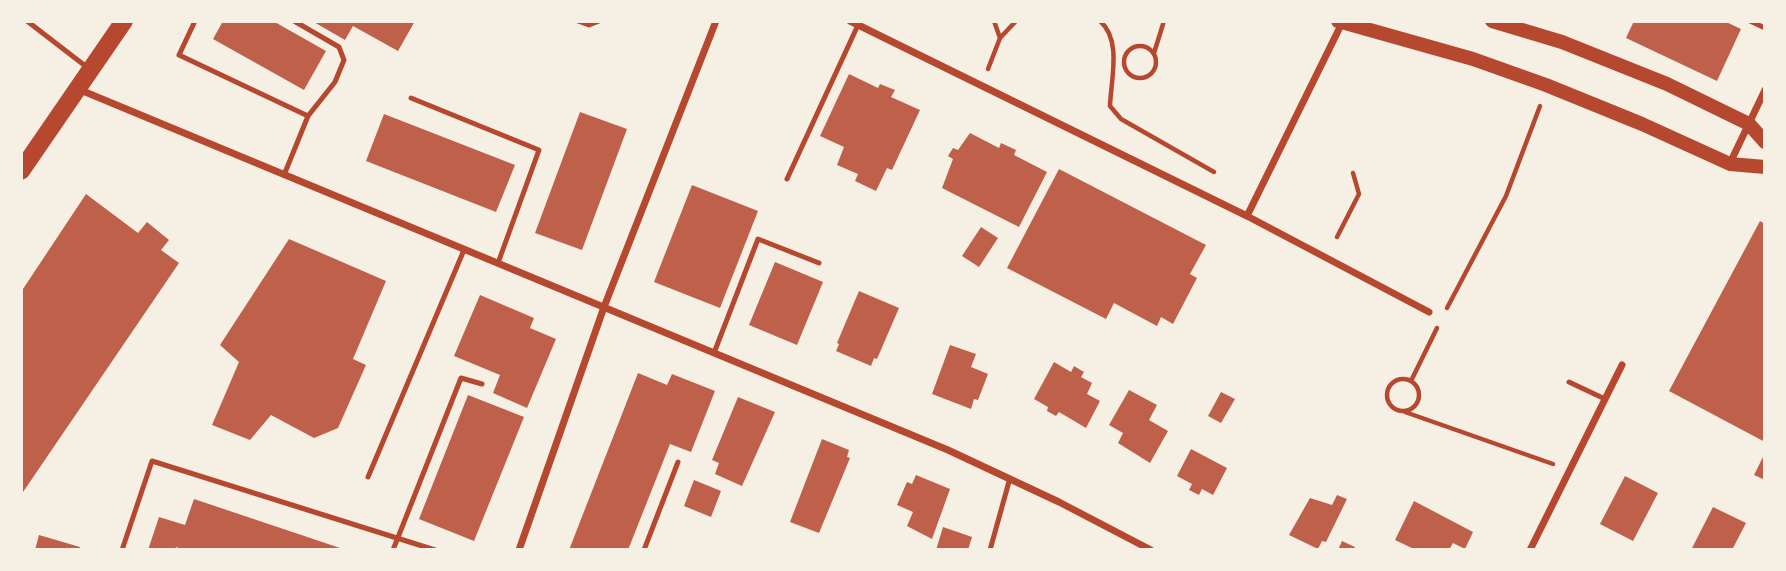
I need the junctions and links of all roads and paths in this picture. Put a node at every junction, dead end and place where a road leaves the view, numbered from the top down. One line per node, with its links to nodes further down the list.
1 (124, 21): 23 (main road)
2 (195, 21): 29 (lane)
3 (294, 21): 29 (lane)
4 (578, 21): 5 (lane)
5 (599, 21)
6 (716, 21): 44 (street)
7 (850, 21): 16 (street)
8 (994, 21): 19 (path)
9 (1016, 21): 19 (path)
10 (1100, 21): 22 (path)
11 (1164, 21): 20 (path)
12 (1341, 21): 33 (main road); 39 (street)
13 (1492, 21): 30 (main road)
14 (1751, 21): 17 (lane)
15 (26, 22): 18 (lane); 23 (lane)
16 (858, 25): 24 (street); 38 (lane)
17 (1765, 28)
18 (21, 30)
19 (1000, 38): 24 (path)
20 (1154, 54): 21 (path); 21 (path)
21 (1125, 56): 22 (path)
22 (1113, 63): 35 (path)
23 (90, 70): 25 (main road)
24 (982, 83): 39 (street)
25 (78, 89): 32 (main road); 37 (street)
26 (1765, 90): 30 (street)
27 (411, 98): 42 (lane)
28 (1539, 111): 48 (path)
29 (308, 116): 37 (lane)
30 (1749, 124): 31 (main road); 33 (street)
31 (1765, 142)
32 (24, 160)
33 (1730, 164): 34 (main road)
34 (1765, 167)
35 (1214, 172)
36 (1353, 173): 40 (path)
37 (285, 175): 41 (street)
38 (787, 180)
39 (1247, 216): 45 (street)
40 (1337, 237)
41 (464, 250): 42 (street); 55 (lane)
42 (498, 263): 44 (street)
43 (819, 263): 46 (lane)
44 (604, 307): 46 (street); 61 (street)
45 (1429, 312)
46 (714, 353): 56 (street)
47 (1622, 365): 51 (street)
48 (1411, 382): 52 (path); 52 (path)
49 (1569, 382): 51 (lane)
50 (482, 384): 57 (lane)
51 (1605, 399): 54 (street)
52 (1405, 412): 54 (path)
53 (678, 462): 62 (lane)
54 (1568, 470): 65 (street)
55 (368, 477)
56 (1010, 478): 63 (lane); 64 (street)
57 (397, 537): 58 (lane); 59 (lane); 60 (lane)
58 (122, 550)
59 (393, 550)
60 (435, 550)
61 (519, 550)
62 (644, 550)
63 (990, 550)
64 (1151, 550)
65 (1530, 550)

